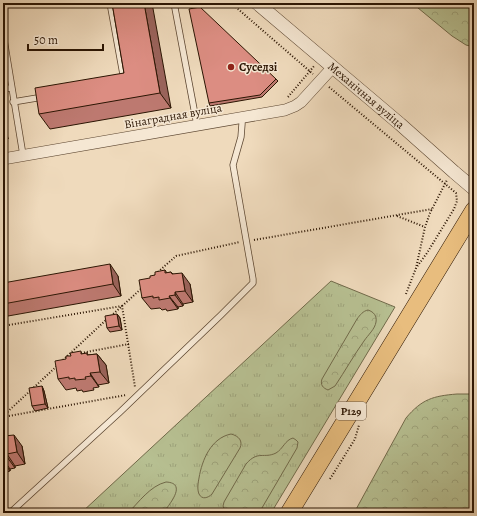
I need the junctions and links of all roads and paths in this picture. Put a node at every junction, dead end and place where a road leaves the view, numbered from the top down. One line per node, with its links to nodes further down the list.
1 (110, 3): 9 (lane)
2 (174, 3): 16 (lane)
3 (230, 3): 7 (path)
4 (257, 3): 6 (street, Механічная вуліца)
5 (3, 33): 10 (lane)
6 (332, 68): 8 (street, Вінаградная вуліца); 21 (street, Механічная вуліца)
7 (310, 71): 8 (path); 13 (path)
8 (322, 81): 15 (street, Вінаградная вуліца); 20 (path)
9 (117, 83)
10 (11, 88): 11 (lane); 14 (lane)
11 (3, 89)
12 (50, 95): 14 (lane)
13 (287, 98)
14 (14, 102): 17 (lane)
15 (242, 117): 16 (street, Вінаградная вуліца); 39 (lane)
16 (197, 125): 17 (street, Вінаградная вуліца)
17 (23, 155): 18 (street, Вінаградная вуліца)
18 (3, 159)
19 (448, 178): 20 (path)
20 (444, 184): 22 (path); 28 (path)
21 (474, 189)
22 (432, 209): 24 (path); 25 (path)
23 (474, 210): 40 (main road, Р129)
24 (395, 215): 25 (path); 26 (path)
25 (425, 227): 28 (path)
26 (251, 240)
27 (241, 242): 29 (path)
28 (416, 268): 31 (path)
29 (154, 276)
30 (144, 286): 32 (path)
31 (406, 296)
32 (122, 306): 33 (path); 34 (path); 35 (path)
33 (3, 326)
34 (129, 344): 35 (path); 36 (path)
35 (68, 356): 36 (path)
36 (3, 416)
37 (355, 439): 38 (path)
38 (330, 479)
39 (4, 513)
40 (289, 513)

